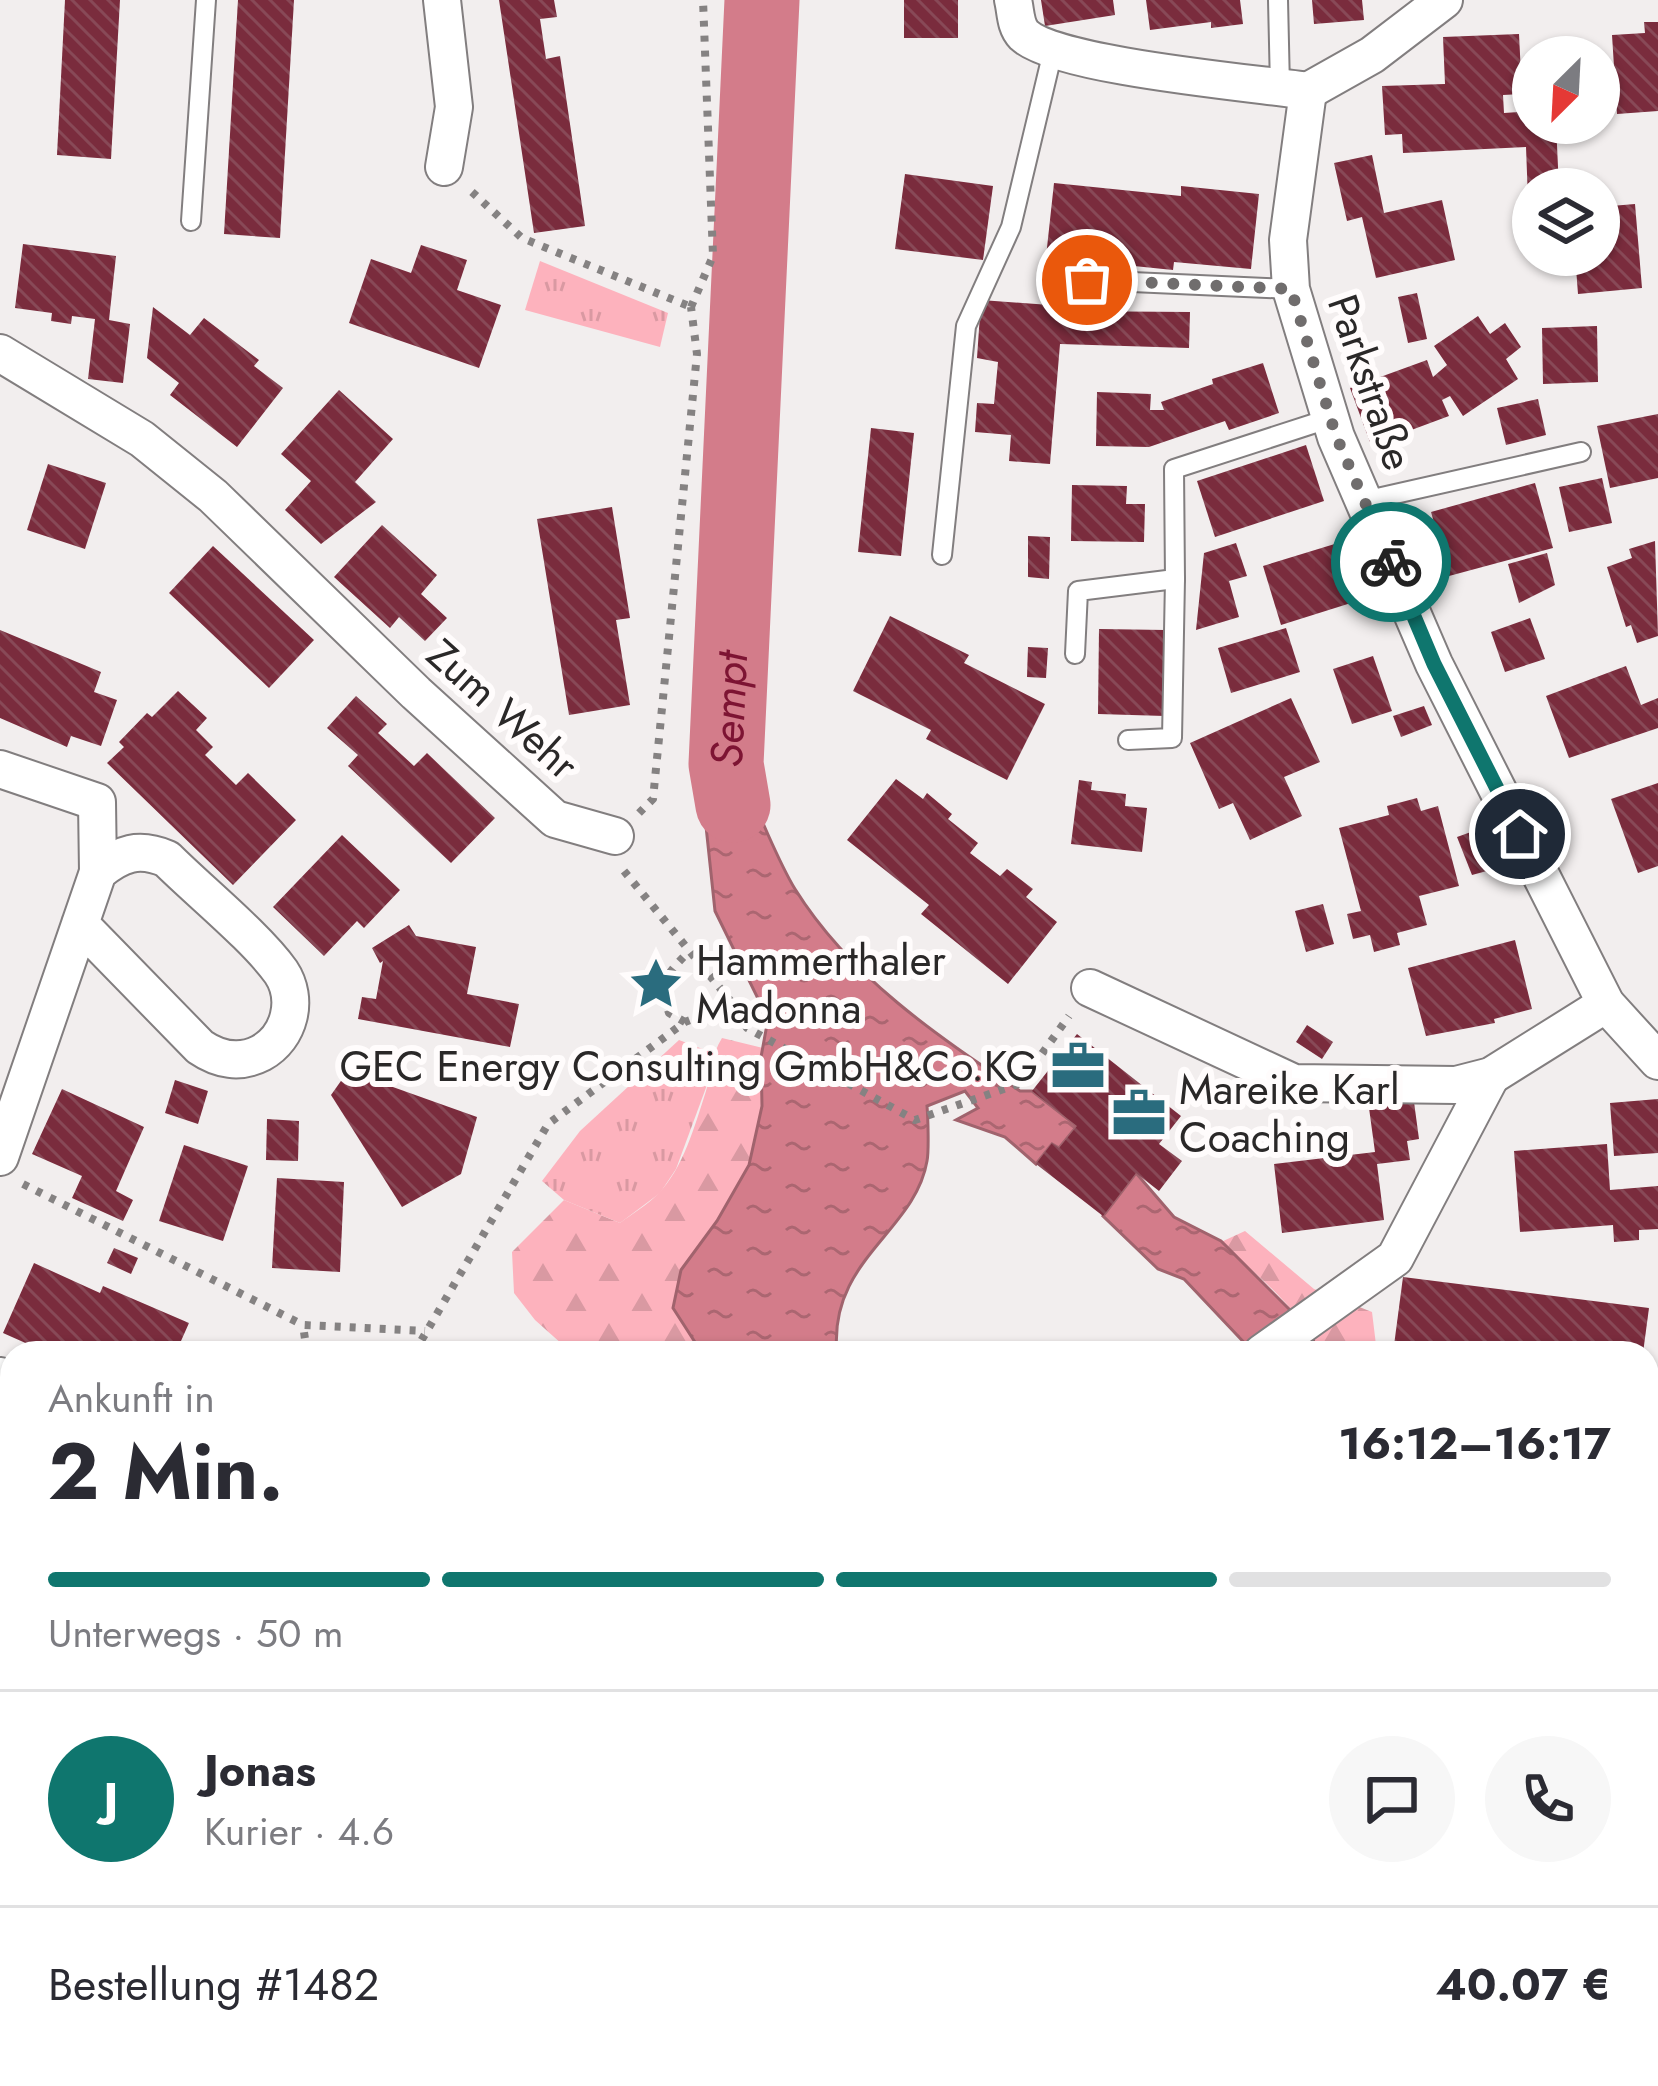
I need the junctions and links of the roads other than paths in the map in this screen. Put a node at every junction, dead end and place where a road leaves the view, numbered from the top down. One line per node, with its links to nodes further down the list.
1 (206, 0): 9 (lane)
2 (442, 0): 8 (street)
3 (1013, 0): 6 (street)
4 (1279, 0): 7 (lane)
5 (1444, 0): 7 (street)
6 (1053, 51): 7 (street); 16 (lane)
7 (1294, 89): 11 (street, Parkstraße)
8 (444, 167)
9 (191, 221)
10 (1087, 280): 11 (lane)
11 (1291, 289): 13 (street, Parkstraße)
12 (0, 353): 21 (street, Zum Wehr)
13 (1331, 418): 15 (street, Parkstraße); 17 (lane)
14 (1581, 452): 15 (lane)
15 (1364, 501): 25 (street, Parkstraße)
16 (942, 554)
17 (1174, 579): 18 (lane); 19 (lane)
18 (1076, 655)
19 (1127, 740)
20 (0, 769): 22 (street)
21 (615, 836)
22 (98, 872): 23 (street); 23 (street)
23 (80, 925): 28 (street)
24 (1090, 988): 27 (street)
25 (1606, 1004): 26 (street, Parkstraße); 27 (street)
26 (1658, 1060)
27 (1491, 1076): 29 (street)
28 (10, 1170)
29 (1279, 1341)

